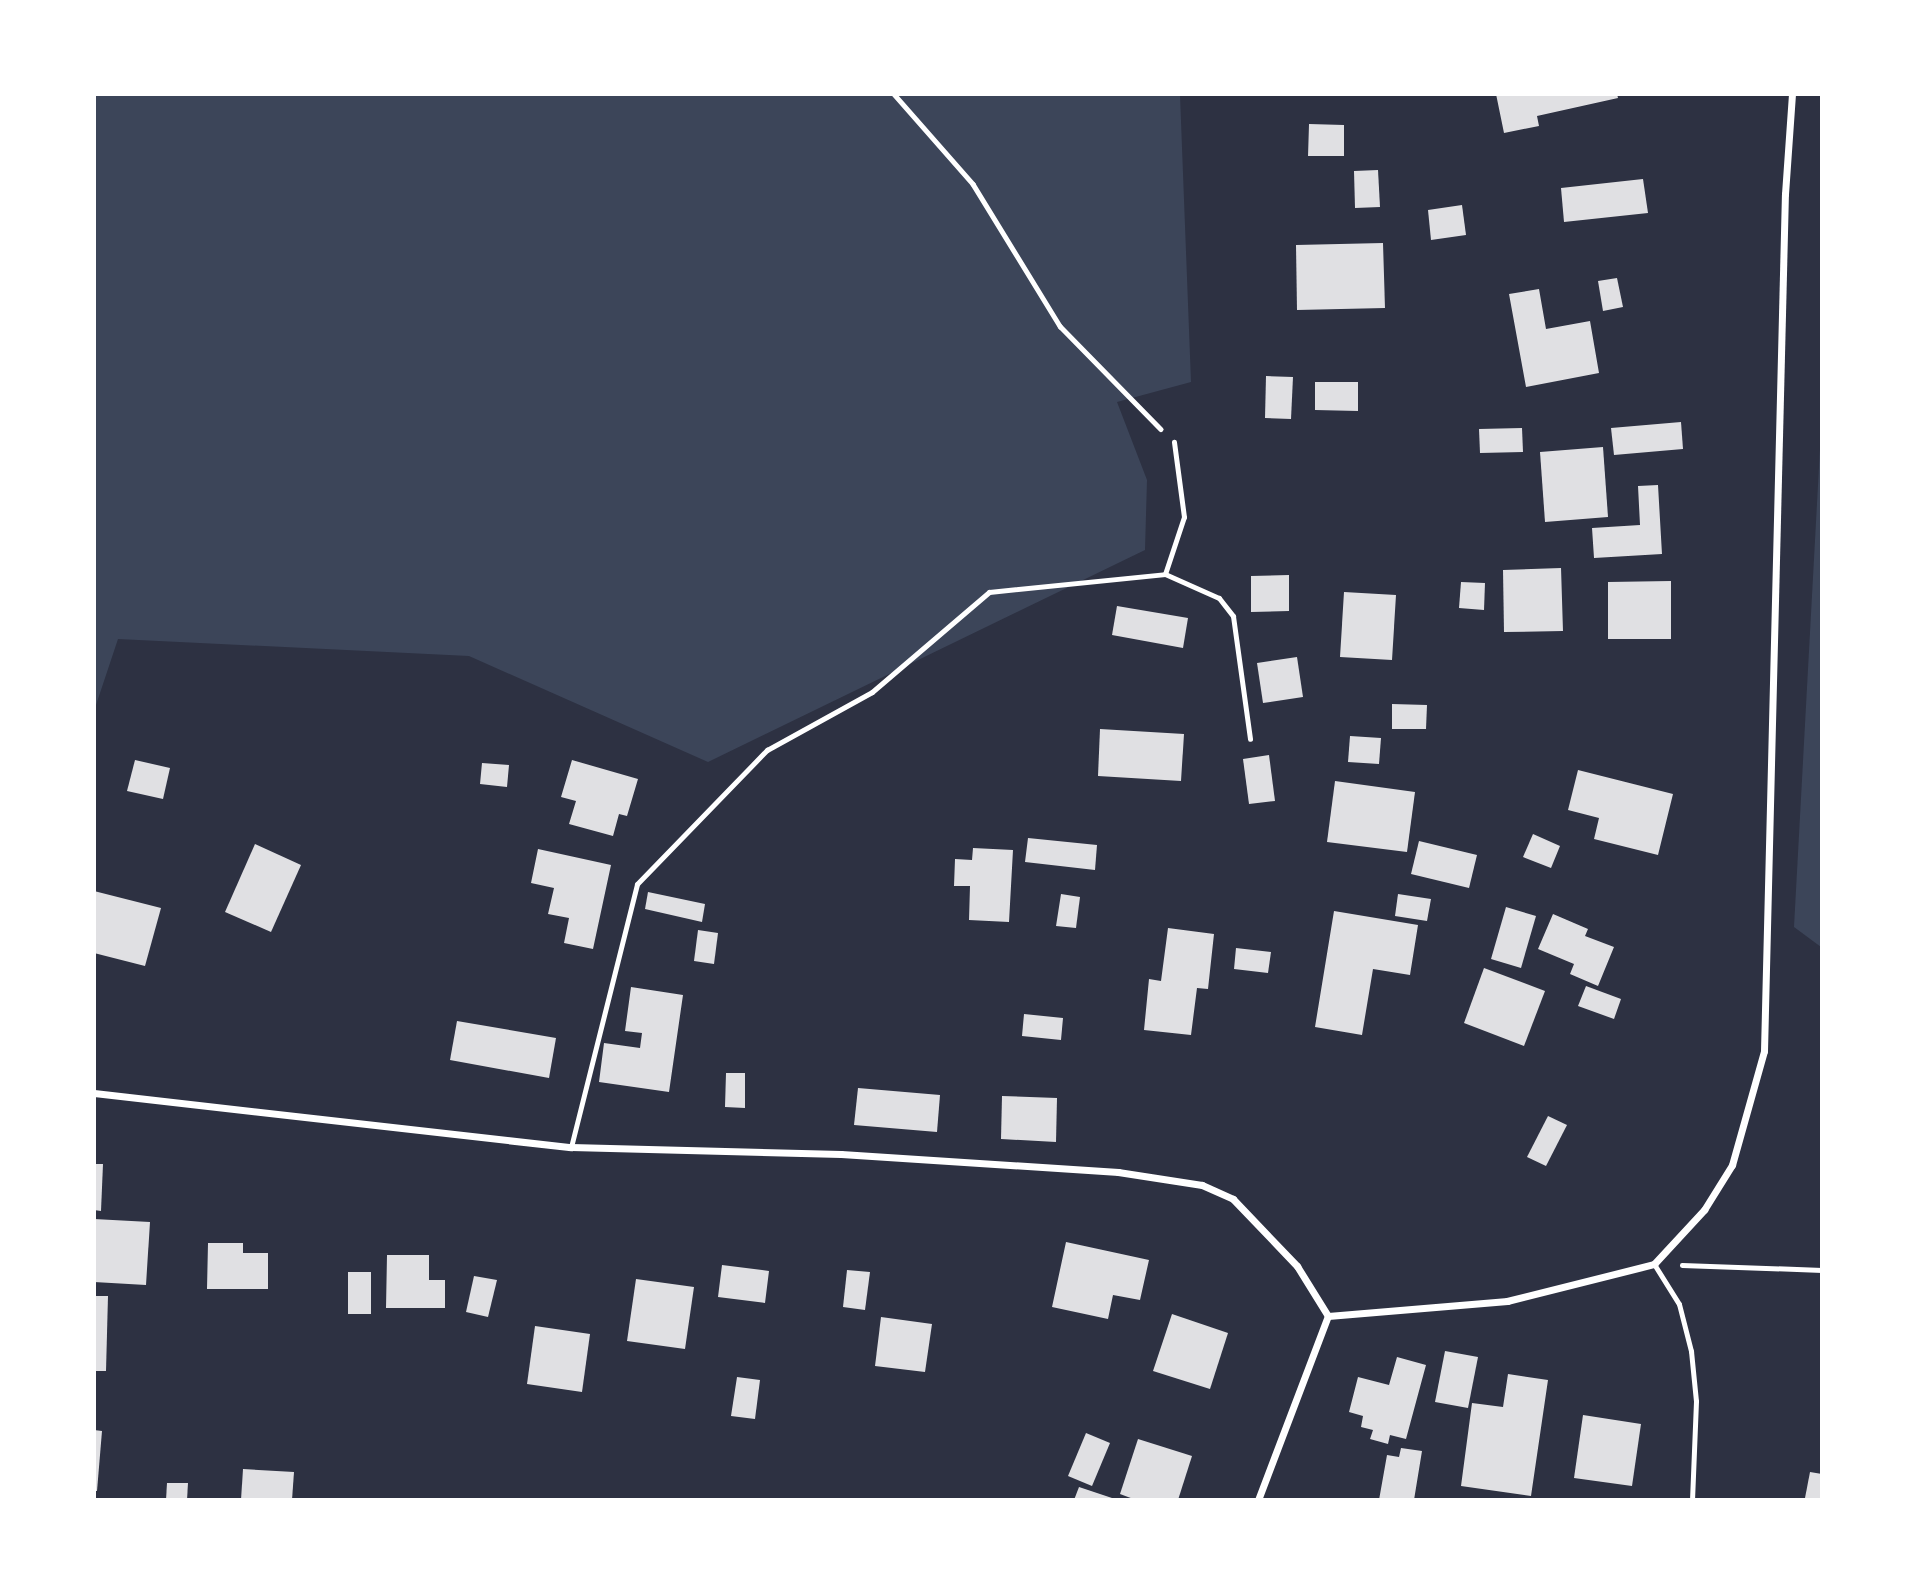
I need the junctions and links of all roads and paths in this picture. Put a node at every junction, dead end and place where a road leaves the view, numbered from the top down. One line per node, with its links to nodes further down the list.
1 (894, 94): 3 (path)
2 (1792, 94): 8 (street)
3 (1174, 442): 4 (lane)
4 (1165, 575): 5 (lane); 7 (lane)
5 (1250, 739)
6 (94, 1093): 7 (street)
7 (571, 1146): 10 (street)
8 (1654, 1264): 9 (path); 10 (street); 12 (lane)
9 (1822, 1270)
10 (1328, 1316): 11 (street)
11 (1258, 1500)
12 (1692, 1500)

